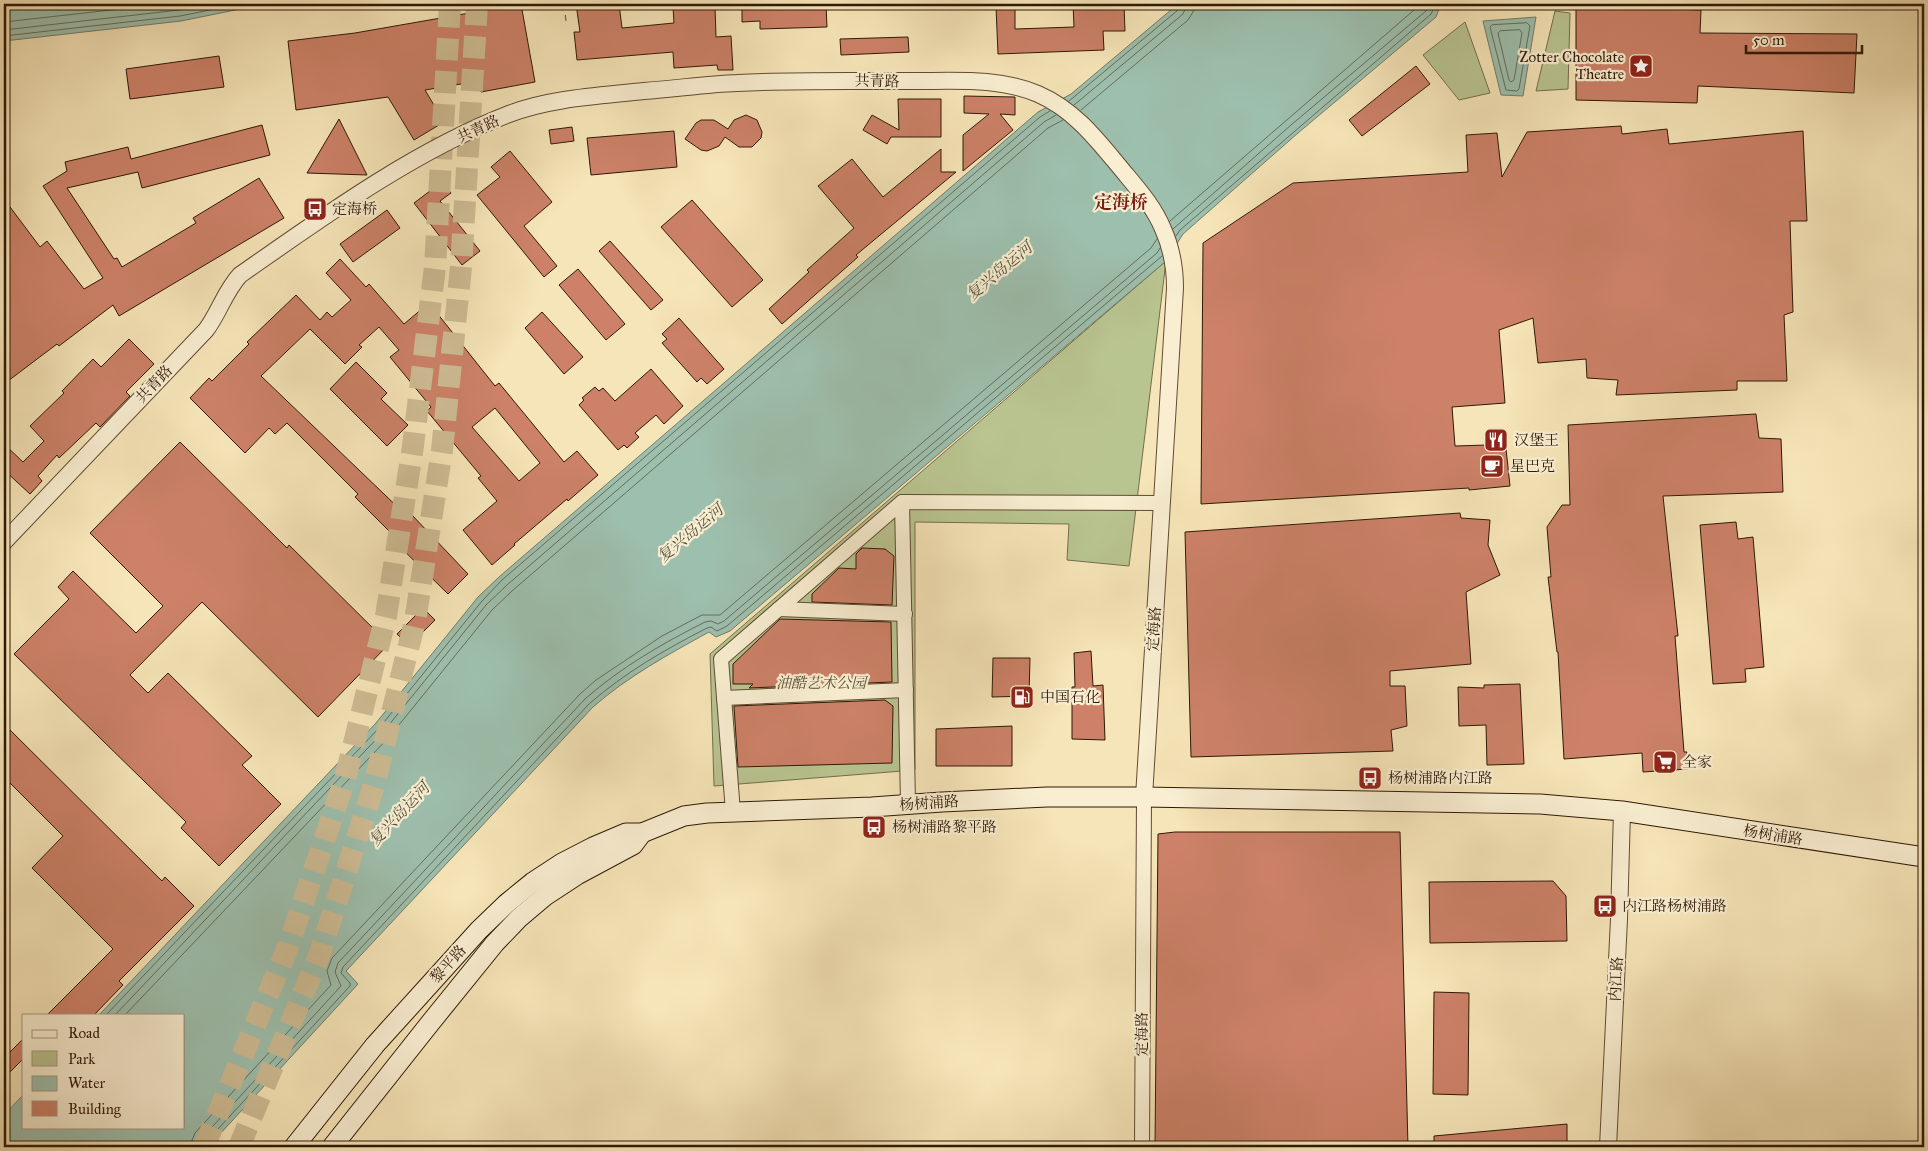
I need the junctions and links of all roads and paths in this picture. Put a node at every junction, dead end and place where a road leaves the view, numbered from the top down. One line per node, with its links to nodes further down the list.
1 (1094, 137): 3 (street, 定海路); 4 (street, 共青路)
2 (902, 502): 3 (street); 5 (street); 6 (street)
3 (1161, 502): 9 (street, 定海路)
4 (4, 542)
5 (780, 609): 6 (street); 8 (street)
6 (904, 614): 7 (street)
7 (906, 690): 8 (street); 10 (street)
8 (724, 698): 11 (street)
9 (1144, 797): 10 (main road, 杨树浦路); 12 (main road, 杨树浦路); 18 (street, 定海路)
10 (908, 804): 11 (main road, 杨树浦路)
11 (733, 812): 13 (main road, 杨树浦路)
12 (1622, 812): 15 (main road, 杨树浦路); 19 (street, 内江路)
13 (684, 816): 14 (main road, 黎平路)
14 (642, 833): 16 (main road, 黎平路); 17 (main road, 黎平路)
15 (1924, 857)
16 (294, 1147)
17 (332, 1147)
18 (1142, 1147)
19 (1608, 1147)

